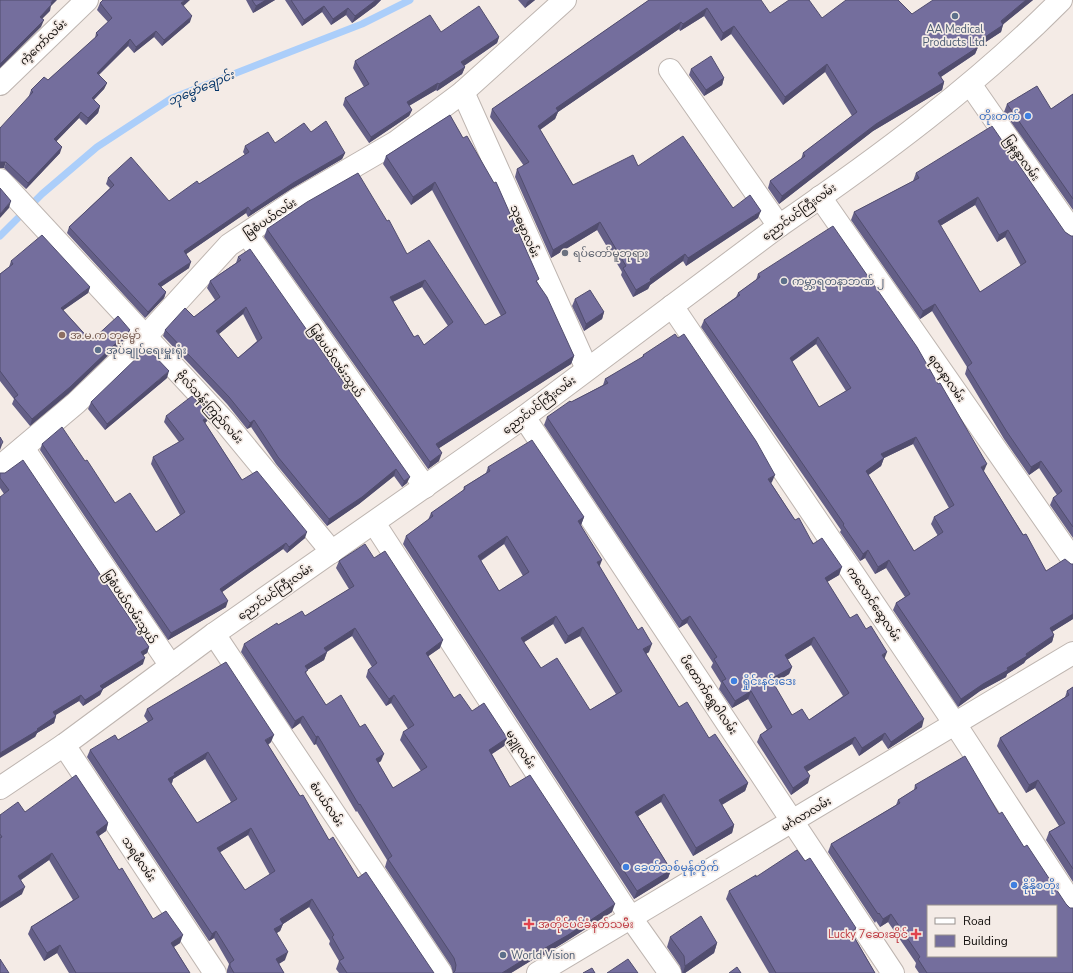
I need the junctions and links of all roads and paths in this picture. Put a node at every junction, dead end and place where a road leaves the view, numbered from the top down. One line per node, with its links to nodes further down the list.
1 (87, 0): 5 (street, ကံ့ကော်လမ်း)
2 (565, 0): 7 (street, မြစံပယ်လမ်း)
3 (1061, 0): 6 (street, ညောင်ပင်ကြီးလမ်း)
4 (670, 70): 10 (street)
5 (0, 84)
6 (970, 84): 9 (street, ညောင်ပင်ကြီးလမ်း); 11 (street, မြနန္ဒာလမ်း)
7 (463, 92): 12 (street, မြစံပယ်လမ်း); 15 (street, သုဓမ္မာလမ်း)
8 (0, 180): 14 (street, ဗိုလ်သန်းကြည်လမ်း)
9 (820, 198): 10 (street, ညောင်ပင်ကြီးလမ်း); 22 (street, ရတနာလမ်း)
10 (779, 226): 13 (street, ညောင်ပင်ကြီးလမ်း)
11 (1073, 232)
12 (247, 234): 14 (street, မြစံပယ်လမ်း); 19 (street, မြစံပယ်လမ်းသွယ်)
13 (672, 306): 15 (street, ညောင်ပင်ကြီးလမ်း); 26 (street, ကလောင်ဆွေလမ်း)
14 (146, 336): 17 (street, မြစံပယ်လမ်း); 21 (street, ဗိုလ်သန်းကြည်လမ်း)
15 (587, 369): 16 (street, ညောင်ပင်ကြီးလမ်း)
16 (524, 417): 19 (street, ညောင်ပင်ကြီးလမ်း); 29 (street, ပိတောက်ရွှေဝါလမ်း)
17 (23, 448): 18 (street, မြစံပယ်လမ်း); 25 (street, မြစံပယ်လမ်းသွယ်)
18 (0, 467)
19 (424, 487): 20 (street, ညောင်ပင်ကြီးလမ်း)
20 (374, 523): 21 (street, ညောင်ပင်ကြီးလမ်း); 31 (street, မဉ္ဇူလမ်း)
21 (332, 552): 23 (street, ညောင်ပင်ကြီးလမ်း)
22 (1073, 560)
23 (214, 634): 25 (street, ညောင်ပင်ကြီးလမ်း); 33 (street, စံပယ်လမ်း)
24 (1073, 653): 26 (street, မင်္ဂလာလမ်း)
25 (171, 666): 27 (street, ညောင်ပင်ကြီးလမ်း)
26 (955, 724): 29 (street, မင်္ဂလာလမ်း); 30 (street, ကလောင်ဆွေလမ်း)
27 (64, 744): 28 (street, ညောင်ပင်ကြီးလမ်း); 32 (street, သရဖီလမ်း)
28 (0, 788)
29 (792, 822): 31 (street, မင်္ဂလာလမ်း); 36 (street, ပိတောက်ရွှေဝါလမ်း)
30 (1073, 904)
31 (631, 918): 34 (street, မင်္ဂလာလမ်း); 35 (street, မဉ္ဇူလမ်း)
32 (215, 973)
33 (441, 973)
34 (538, 973)
35 (670, 973)
36 (893, 973)

